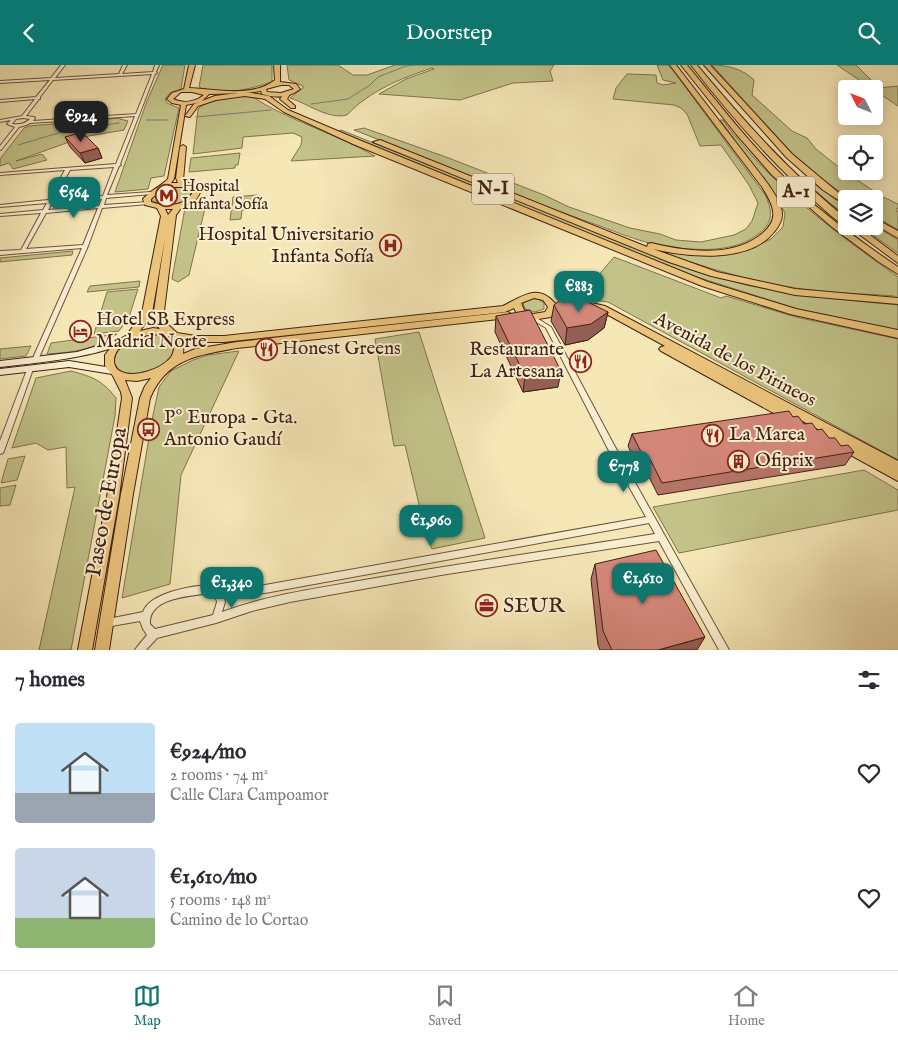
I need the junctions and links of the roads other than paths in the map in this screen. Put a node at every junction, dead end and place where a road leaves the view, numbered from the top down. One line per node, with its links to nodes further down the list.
1 (63, 65): 14 (street)
2 (125, 65): 13 (street)
3 (157, 65): 12 (street)
4 (192, 65): 19 (main road)
5 (198, 65): 18 (main road)
6 (277, 65): 17 (main road)
7 (281, 65): 16 (main road)
8 (672, 65): 55 (highway)
9 (684, 65): 62 (highway, A-1)
10 (694, 65): 53 (highway, A-1)
11 (707, 65): 44 (highway)
12 (155, 73): 13 (street); 28 (street)
13 (120, 75): 14 (street)
14 (52, 79): 15 (street); 24 (street)
15 (0, 82)
16 (286, 83): 17 (main road); 21 (main road)
17 (274, 84): 20 (main road)
18 (195, 89): 19 (main road); 22 (main road)
19 (186, 90): 26 (main road)
20 (264, 91): 22 (main road); 23 (main road)
21 (287, 94): 23 (main road); 55 (highway, N-I)
22 (206, 95): 26 (main road)
23 (275, 95): 27 (highway)
24 (38, 98): 25 (street); 30 (street)
25 (0, 101)
26 (188, 103): 29 (main road); 41 (main road)
27 (280, 105): 29 (highway); 69 (highway, N-I)
28 (137, 113): 32 (street); 37 (street)
29 (188, 116): 40 (main road)
30 (23, 117): 31 (street); 32 (street)
31 (14, 119): 33 (street); 34 (street)
32 (32, 120): 35 (street)
33 (0, 122): 34 (street)
34 (9, 124): 35 (street)
35 (18, 125): 36 (street)
36 (0, 148)
37 (119, 165): 38 (street); 43 (street)
38 (68, 169): 39 (street); 45 (street)
39 (0, 174)
40 (185, 185): 41 (main road); 48 (main road)
41 (164, 187): 42 (main road)
42 (151, 193): 43 (street); 46 (main road)
43 (105, 197): 45 (street); 49 (street)
44 (838, 197)
45 (50, 201): 47 (street); 51 (street)
46 (148, 203): 49 (street); 50 (main road)
47 (0, 206)
48 (179, 206): 50 (main road); 70 (main road)
49 (101, 207): 51 (street); 58 (street)
50 (161, 208): 71 (main road)
51 (44, 211): 52 (street); 59 (street)
52 (0, 215)
53 (838, 215)
54 (883, 226): 57 (highway)
55 (606, 234): 63 (highway, N-I)
56 (864, 235): 61 (highway)
57 (898, 235)
58 (86, 245): 59 (street); 72 (street)
59 (23, 251): 60 (street)
60 (0, 253)
61 (898, 260)
62 (898, 271)
63 (897, 301)
64 (517, 304): 66 (main road); 67 (main road); 70 (main road)
65 (563, 306): 66 (main road)
66 (551, 309): 67 (main road); 68 (street)
67 (527, 316): 68 (street); 76 (main road)
68 (546, 324): 83 (street)
69 (898, 334)
70 (174, 335): 71 (main road); 76 (main road)
71 (132, 336): 73 (main road)
72 (43, 342): 74 (street)
73 (122, 342): 74 (main road); 79 (main road)
74 (35, 360): 75 (main road)
75 (0, 364)
76 (169, 365): 79 (main road); 90 (main road, Paseo de Europa)
77 (30, 369): 78 (main road); 79 (main road); 80 (street)
78 (0, 371)
79 (114, 372): 92 (main road, Paseo de Europa)
80 (0, 451)
81 (898, 467): 82 (main road, Avenida de los Pirineos)
82 (898, 476)
83 (651, 519): 84 (street); 85 (street)
84 (662, 537): 86 (street); 95 (street)
85 (462, 553): 86 (street); 87 (street)
86 (464, 567): 89 (street)
87 (212, 589): 88 (street); 89 (street)
88 (144, 616): 90 (street); 91 (street)
89 (216, 619): 91 (street)
90 (106, 623): 93 (main road, Paseo de Europa)
91 (154, 635): 94 (street)
92 (85, 650)
93 (102, 650)
94 (140, 650)
95 (724, 650)

